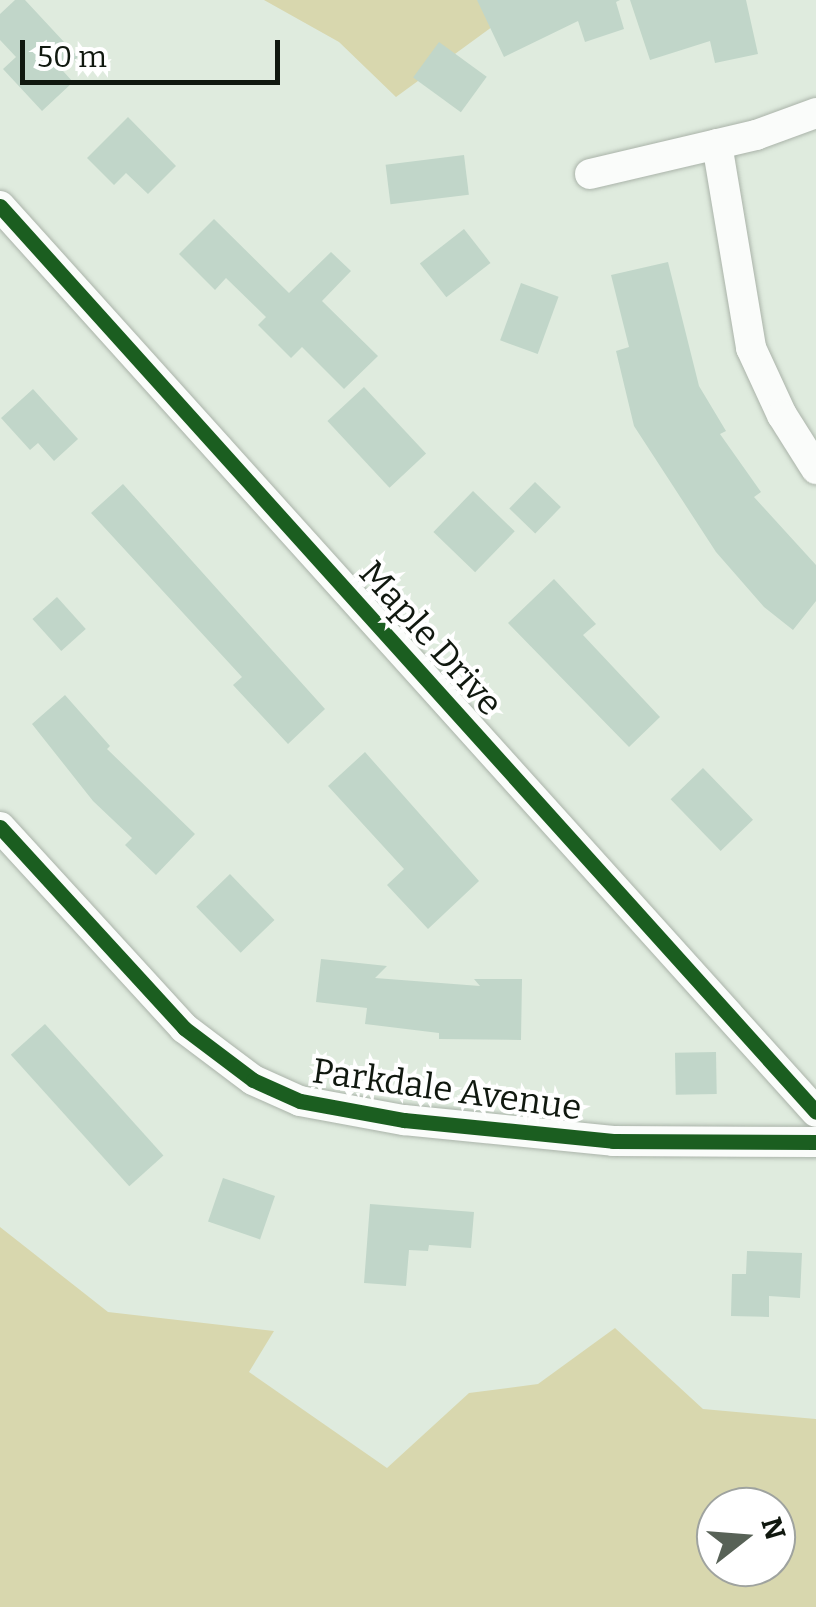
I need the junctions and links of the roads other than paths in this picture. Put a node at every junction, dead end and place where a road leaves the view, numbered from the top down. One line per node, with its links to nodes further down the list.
1 (816, 113): 2 (street)
2 (717, 144): 3 (street); 5 (street)
3 (590, 174)
4 (0, 206): 7 (street, Maple Drive)
5 (816, 469)
6 (0, 827): 8 (street, Parkdale Avenue)
7 (816, 1112)
8 (816, 1142)

